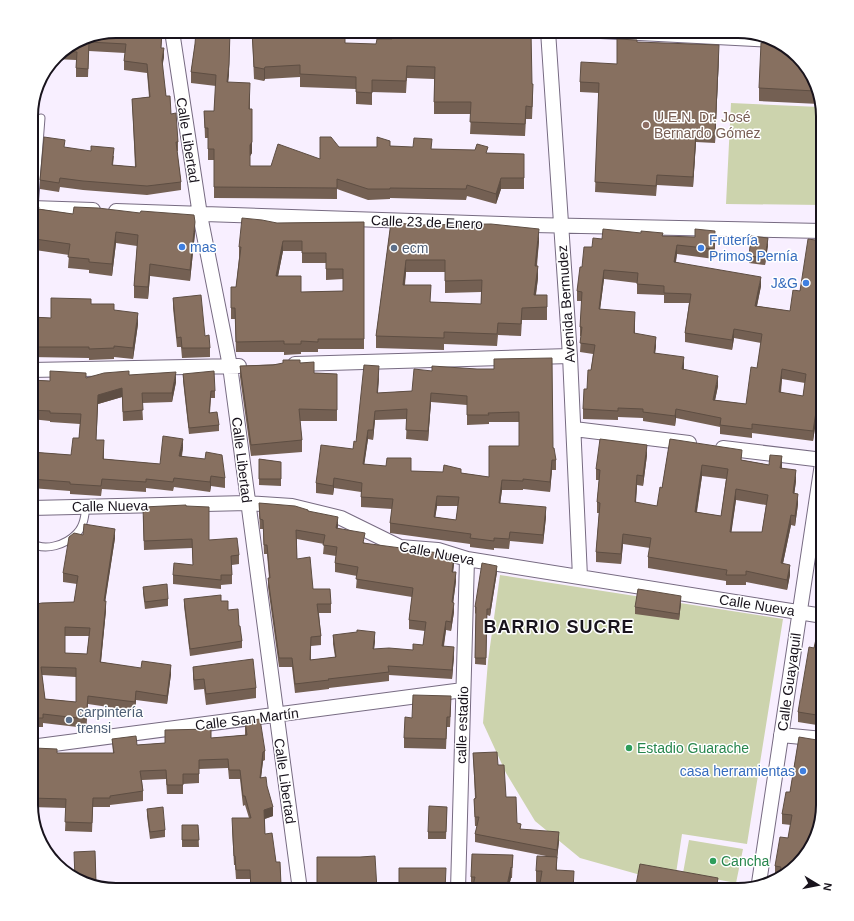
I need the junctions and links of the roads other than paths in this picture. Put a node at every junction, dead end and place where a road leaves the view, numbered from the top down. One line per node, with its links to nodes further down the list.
1 (173, 38): 6 (street, Calle Libertad)
2 (548, 38): 7 (street, Avenida Bermudez)
3 (41, 118): 4 (lane)
4 (38, 152)
5 (38, 208): 6 (street, Calle 23 de Enero)
6 (200, 215): 7 (street, Calle 23 de Enero); 12 (street, Calle Libertad)
7 (561, 226): 8 (street, Calle 23 de Enero); 9 (street, Avenida Bermudez)
8 (816, 231)
9 (570, 356): 10 (street); 14 (street, Avenida Bermudez)
10 (285, 364)
11 (254, 365): 12 (street)
12 (230, 366): 13 (street); 16 (street, Calle Libertad)
13 (38, 370)
14 (574, 429): 15 (street); 22 (street, Avenida Bermudez)
15 (816, 459)
16 (248, 502): 18 (street, Calle Nueva); 21 (street, Calle Nueva); 26 (street, Calle Libertad)
17 (816, 504): 23 (street, Calle Guayaquil)
18 (86, 506): 19 (street, Calle Nueva); 20 (lane)
19 (38, 508)
20 (38, 546)
21 (467, 560): 22 (street, Calle Nueva); 25 (street, calle estadio)
22 (580, 577): 23 (street, Calle Nueva)
23 (799, 612): 24 (street, Calle Nueva); 27 (street, Calle Guayaquil)
24 (816, 615)
25 (463, 690): 26 (street, Calle San Martín); 32 (street, calle estadio)
26 (276, 715): 29 (street, Calle San Martín); 31 (street, Calle Libertad)
27 (781, 734): 28 (street); 30 (street, Calle Guayaquil)
28 (816, 738)
29 (38, 746)
30 (759, 880)
31 (299, 883)
32 (458, 883)

